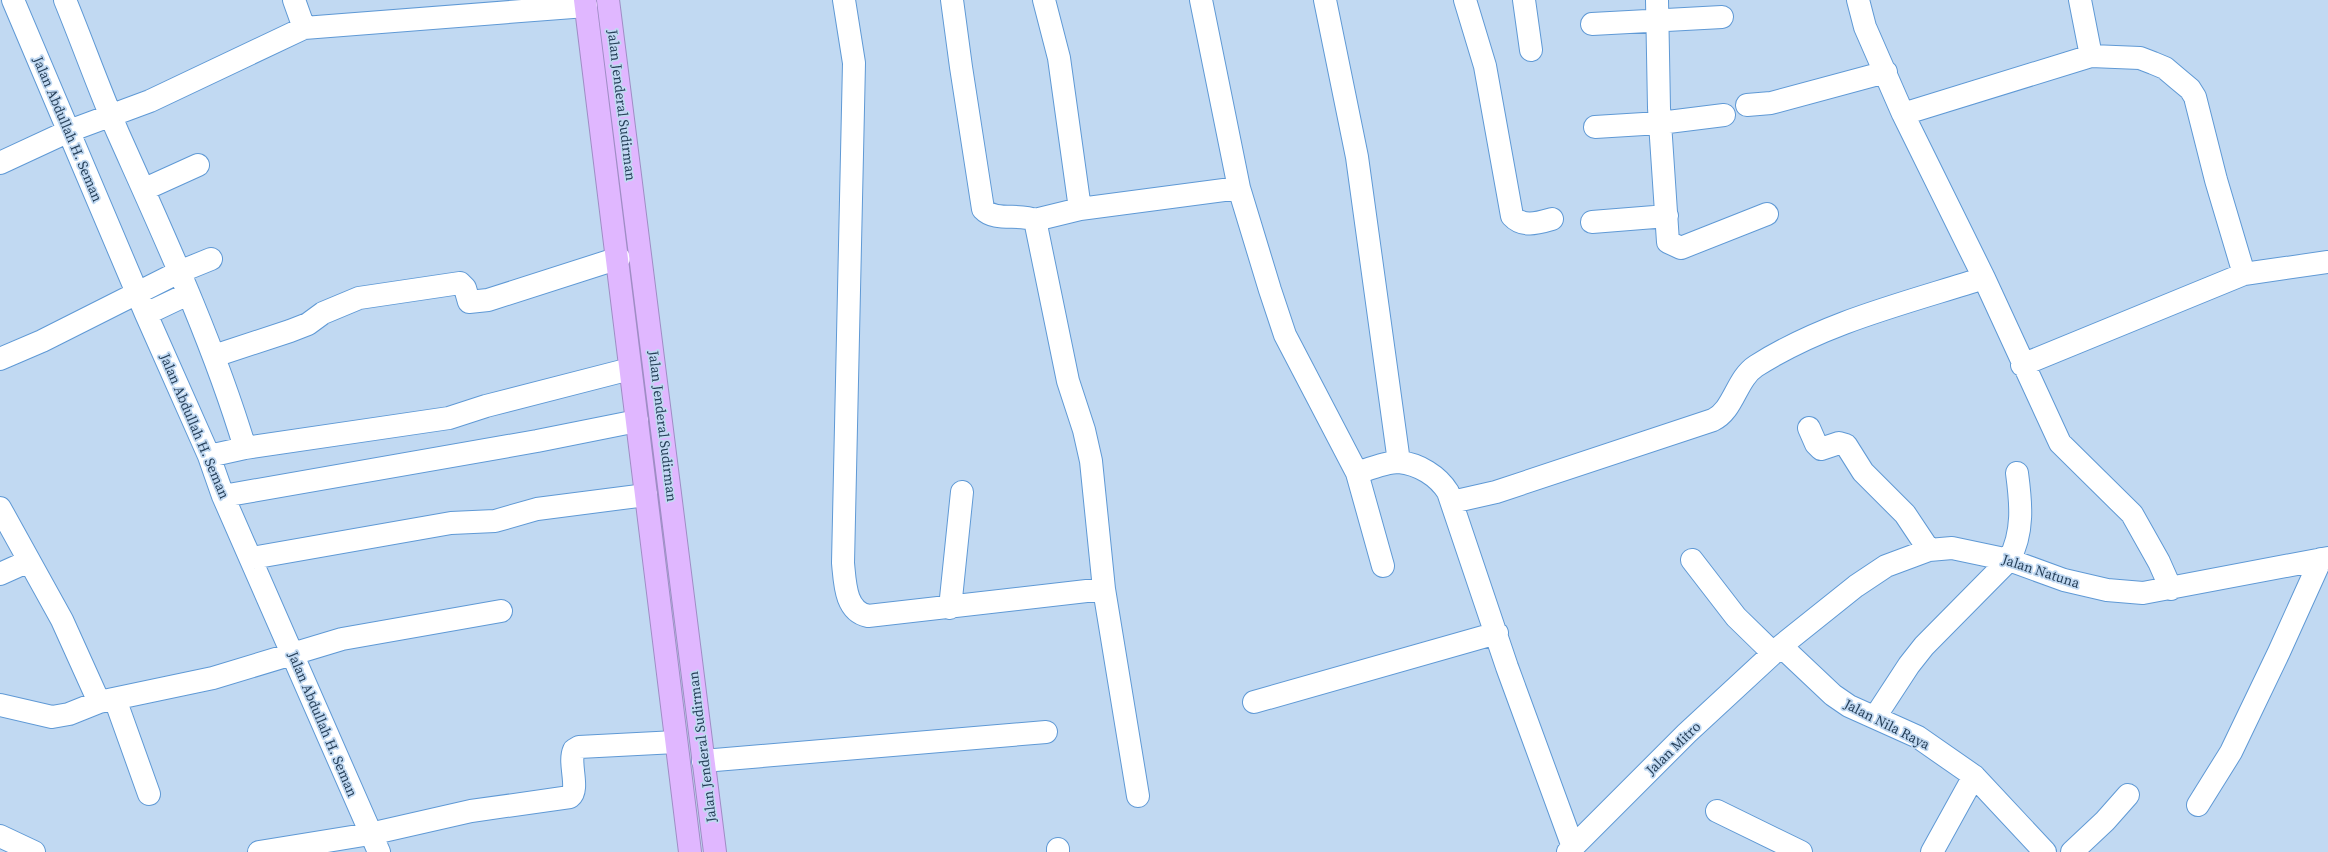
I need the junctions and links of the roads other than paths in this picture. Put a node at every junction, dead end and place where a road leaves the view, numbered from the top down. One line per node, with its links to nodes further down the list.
1 (13, 0): 28 (street, Jalan Abdullah H. Seman)
2 (65, 0): 24 (street)
3 (294, 0): 18 (street)
4 (608, 0): 76 (highway, Jalan Jenderal Sudirman)
5 (844, 0): 73 (street)
6 (952, 0): 37 (street)
7 (1044, 0): 33 (street)
8 (1201, 0): 31 (street)
9 (1325, 0): 55 (street)
10 (1465, 0): 36 (street)
11 (1524, 0): 19 (street)
12 (1858, 0): 21 (street)
13 (2080, 0): 20 (street)
14 (585, 3): 18 (street); 39 (highway, Jalan Jenderal Sudirman)
15 (1658, 11): 16 (street); 17 (street); 26 (street)
16 (1722, 18)
17 (1592, 24)
18 (304, 28): 24 (street)
19 (1531, 50)
20 (2091, 56): 23 (street); 43 (street)
21 (1886, 72): 22 (street); 23 (street)
22 (1747, 105)
23 (1903, 114): 44 (street)
24 (110, 115): 28 (street); 32 (street)
25 (1724, 115): 26 (street)
26 (1660, 123): 27 (street); 35 (street)
27 (1595, 127)
28 (69, 131): 29 (street); 46 (street, Jalan Abdullah H. Seman)
29 (0, 163)
30 (198, 165): 32 (street)
31 (1239, 188): 33 (street); 56 (street)
32 (145, 189): 42 (street)
33 (1080, 209): 37 (street)
34 (1767, 214): 35 (street)
35 (1667, 216): 38 (street)
36 (1552, 219)
37 (1035, 220): 71 (street)
38 (1592, 222)
39 (619, 258): 48 (street); 50 (highway, Jalan Jenderal Sudirman)
40 (211, 259): 42 (street)
41 (2328, 262): 43 (street)
42 (179, 272): 45 (street); 46 (street)
43 (2244, 274): 49 (street)
44 (1984, 278): 49 (street); 61 (street)
45 (188, 294): 46 (street); 48 (street)
46 (142, 304): 47 (street); 54 (street, Jalan Abdullah H. Seman)
47 (1, 355)
48 (214, 356): 53 (street)
49 (2022, 365): 72 (street)
50 (630, 369): 51 (highway, Jalan Jenderal Sudirman); 53 (street)
51 (637, 421): 59 (highway, Jalan Jenderal Sudirman); 60 (street)
52 (1809, 428): 63 (street)
53 (245, 448): 54 (street)
54 (209, 456): 60 (street, Jalan Abdullah H. Seman)
55 (1399, 462): 56 (street); 61 (street)
56 (1357, 472): 69 (street)
57 (2018, 472): 67 (street)
58 (962, 492): 73 (street)
59 (646, 495): 64 (street); 77 (highway, Jalan Jenderal Sudirman)
60 (223, 496): 64 (street, Jalan Abdullah H. Seman)
61 (1452, 502): 75 (street)
62 (0, 508): 68 (street)
63 (1929, 550): 67 (street, Jalan Natuna); 78 (street, Jalan Natuna)
64 (252, 558): 79 (street, Jalan Abdullah H. Seman)
65 (2324, 558): 72 (street, Jalan Natuna); 91 (street)
66 (1692, 560): 78 (street, Jalan Nila Raya)
67 (2009, 560): 72 (street, Jalan Natuna); 83 (street)
68 (29, 561): 70 (street); 80 (street)
69 (1383, 566)
70 (0, 574)
71 (1104, 589): 73 (street); 90 (street)
72 (2171, 589)
73 (950, 608)
74 (501, 611): 79 (street)
75 (1497, 633): 81 (street); 94 (street)
76 (689, 635): 77 (highway); 86 (highway, Jalan Jenderal Sudirman)
77 (664, 640): 85 (highway, Jalan Jenderal Sudirman)
78 (1777, 649): 83 (street, Jalan Nila Raya); 94 (street, Jalan Mitro)
79 (293, 654): 80 (street); 93 (street, Jalan Abdullah H. Seman)
80 (107, 701): 82 (street); 88 (street)
81 (1254, 702)
82 (0, 706)
83 (1875, 717): 87 (street, Jalan Nila Raya)
84 (1046, 732): 86 (street)
85 (676, 742): 93 (street); 96 (highway, Jalan Jenderal Sudirman)
86 (703, 762): 97 (highway, Jalan Jenderal Sudirman)
87 (1974, 776): 99 (street); 100 (street, Jalan Nila Raya)
88 (149, 794)
89 (2128, 795): 101 (street)
90 (1138, 796)
91 (2198, 805)
92 (1717, 811): 98 (street)
93 (375, 843): 95 (street)
94 (1570, 850)
95 (259, 852)
96 (690, 852)
97 (715, 852)
98 (1801, 852)
99 (1932, 852)
100 (2045, 852)
101 (2072, 852)

